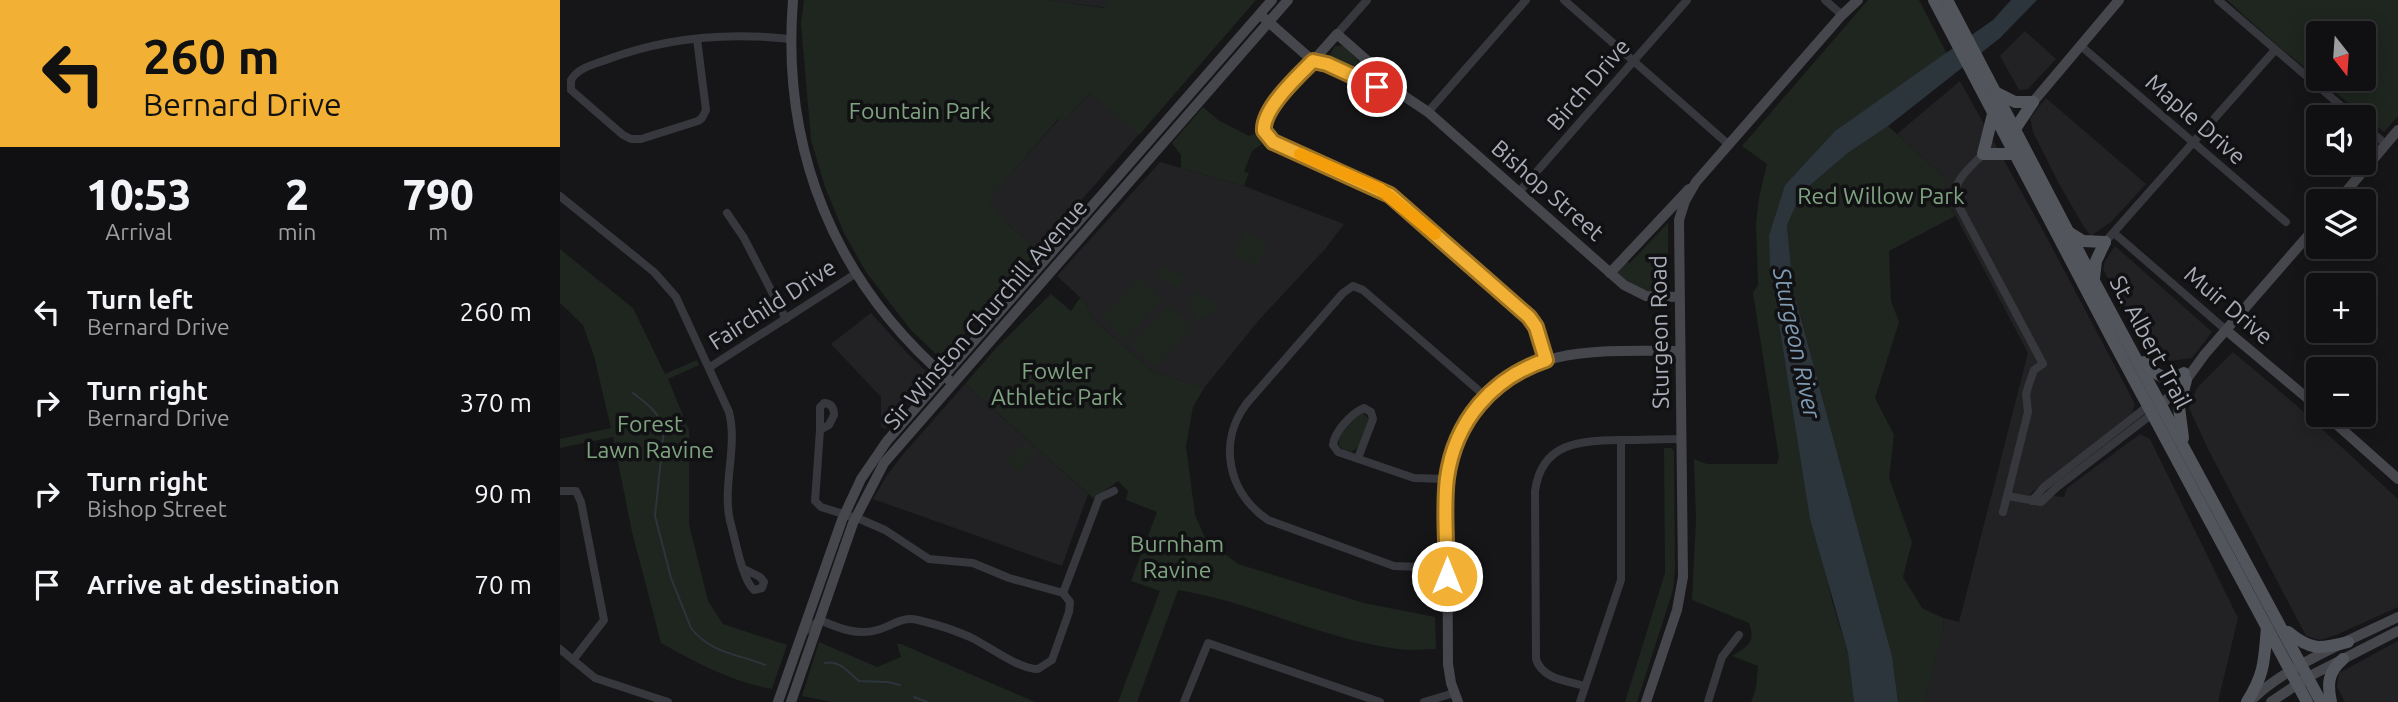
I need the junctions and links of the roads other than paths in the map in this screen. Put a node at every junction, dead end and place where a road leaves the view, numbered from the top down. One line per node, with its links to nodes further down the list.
1 (793, 0): 21 (main road)
2 (1272, 0): 15 (main road, Sir Winston Churchill Avenue)
3 (1288, 0): 17 (main road, Sir Winston Churchill Avenue)
4 (1367, 0): 19 (street)
5 (1526, 0): 31 (street)
6 (1564, 0): 25 (street)
7 (1687, 0): 25 (street, Birch Drive)
8 (1825, 0): 16 (street)
9 (1850, 0): 16 (main road, Sturgeon Road)
10 (1858, 0): 16 (main road, Sturgeon Road)
11 (1934, 0): 18 (main road, St. Albert Trail)
12 (1947, 0): 18 (main road, St. Albert Trail)
13 (2119, 0): 22 (main road)
14 (2218, 0): 23 (street)
15 (1259, 14): 17 (main road, Bishop Street); 61 (main road, Sir Winston Churchill Avenue)
16 (1842, 15): 37 (main road, Sturgeon Road)
17 (1269, 22): 24 (main road, Bishop Street); 61 (main road, Sir Winston Churchill Avenue)
18 (1955, 28): 26 (main road, St. Albert Trail)
19 (1337, 34): 24 (main road); 27 (main road, Bishop Street)
20 (697, 38): 20 (street); 21 (street)
21 (790, 39): 51 (main road)
22 (2081, 46): 29 (main road); 36 (street, Maple Drive)
23 (2275, 50): 30 (street); 36 (street)
24 (1313, 61): 27 (main road, Bishop Street); 58 (street)
25 (1634, 61): 37 (street); 43 (street, Birch Drive)
26 (1977, 70): 28 (main road, St. Albert Trail); 32 (main road, St. Albert Trail)
27 (1398, 92): 31 (main road, Bishop Street)
28 (1996, 92): 29 (main road); 33 (main road, St. Albert Trail)
29 (2033, 102): 33 (main road)
30 (2340, 105)
31 (1428, 112): 43 (main road, Bishop Street)
32 (1993, 114): 39 (main road); 40 (main road, St. Albert Trail)
33 (2015, 129): 47 (main road, St. Albert Trail)
34 (2398, 130): 38 (main road)
35 (2376, 136): 38 (street)
36 (2194, 143): 46 (street, Maple Drive); 48 (street)
37 (1728, 144): 41 (main road, Sturgeon Road)
38 (2386, 144): 42 (main road)
39 (1983, 154): 40 (main road); 76 (street)
40 (2014, 154): 64 (main road, St. Albert Trail)
41 (1696, 182): 50 (main road); 53 (main road, Sturgeon Road)
42 (2348, 189)
43 (1518, 193): 50 (main road, Bishop Street)
44 (560, 196): 59 (street)
45 (727, 213): 54 (street)
46 (2286, 222)
47 (2069, 233): 48 (main road); 52 (main road, St. Albert Trail)
48 (2109, 238): 52 (main road); 55 (street, Muir Drive)
49 (2306, 238): 55 (main road)
50 (1610, 273): 53 (main road, Bishop Street)
51 (855, 274): 54 (street, Fairchild Drive); 61 (main road)
52 (2094, 281): 57 (main road, St. Albert Trail)
53 (1679, 297): 56 (main road, Sturgeon Road)
54 (786, 319): 59 (street, Fairchild Drive)
55 (2226, 330): 60 (main road); 63 (main road, Muir Drive)
56 (1679, 351): 58 (main road); 67 (main road, Sturgeon Road)
57 (2133, 353): 60 (main road); 64 (main road, St. Albert Trail)
58 (1546, 360): 62 (main road)
59 (710, 367): 81 (street)
60 (2185, 377): 64 (main road); 69 (main road)
61 (948, 379): 79 (main road, Sir Winston Churchill Avenue)
62 (1485, 396): 72 (main road); 80 (street)
63 (2306, 397)
64 (2155, 406): 69 (main road, St. Albert Trail); 70 (street); 85 (main road, St. Albert Trail)
65 (2340, 427): 73 (main road)
66 (820, 430): 79 (street)
67 (1682, 439): 68 (street); 104 (main road, Sturgeon Road)
68 (1621, 440): 95 (street); 95 (street)
69 (2185, 449): 86 (main road, St. Albert Trail)
70 (2091, 456): 77 (street); 77 (street)
71 (1358, 458): 71 (street); 72 (street)
72 (1447, 479): 80 (main road)
73 (2398, 479)
74 (560, 491): 93 (street)
75 (1114, 491): 82 (street)
76 (2008, 496): 77 (street); 78 (street)
77 (2032, 501)
78 (2003, 512)
79 (850, 516): 82 (street); 84 (main road, Sir Winston Churchill Avenue); 88 (main road, Sir Winston Churchill Avenue)
80 (1447, 568): 96 (main road)
81 (744, 569)
82 (1063, 593): 84 (street)
83 (2398, 617): 90 (main road)
84 (820, 620): 88 (street); 99 (main road, Sir Winston Churchill Avenue)
85 (2267, 627): 94 (main road, St. Albert Trail); 106 (main road)
86 (2281, 628): 90 (main road); 94 (main road, St. Albert Trail)
87 (2398, 631): 92 (main road)
88 (802, 634): 98 (main road, Sir Winston Churchill Avenue)
89 (1739, 635): 105 (street)
90 (2348, 642): 94 (main road)
91 (560, 649): 93 (street)
92 (2343, 659): 94 (main road); 110 (main road)
93 (573, 660): 97 (street)
94 (2300, 674): 106 (main road); 107 (main road); 108 (main road, St. Albert Trail); 109 (main road, St. Albert Trail)
95 (1585, 686): 103 (street)
96 (1456, 697): 102 (street)
97 (668, 702)
98 (778, 702)
99 (791, 702)
100 (1184, 702): 101 (street)
101 (1380, 702)
102 (1424, 702)
103 (1580, 702)
104 (1646, 702)
105 (1708, 702)
106 (2248, 702)
107 (2271, 702)
108 (2307, 702)
109 (2321, 702)
110 (2331, 702)

